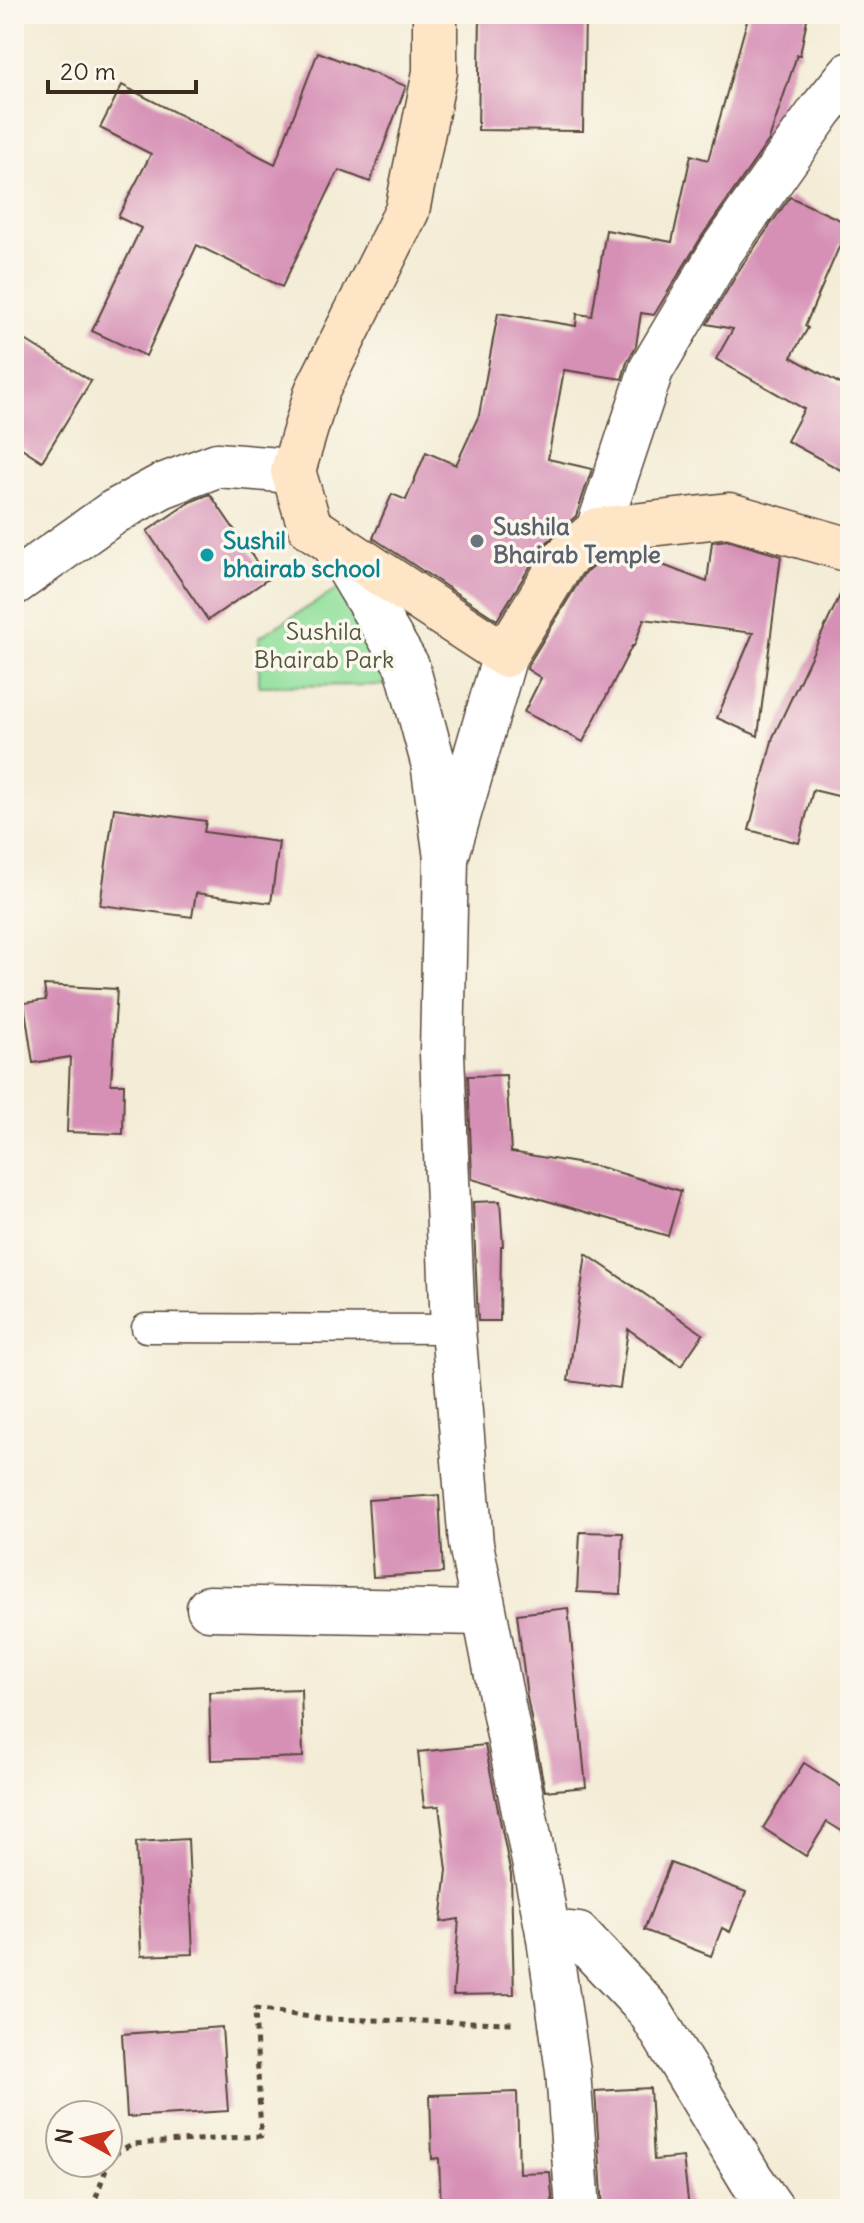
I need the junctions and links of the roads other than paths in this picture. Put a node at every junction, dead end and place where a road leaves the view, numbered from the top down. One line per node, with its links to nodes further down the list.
1 (435, 14): 3 (street)
2 (850, 74): 4 (street)
3 (293, 471): 5 (street); 7 (street)
4 (598, 530): 6 (street); 8 (street)
5 (333, 542): 8 (street); 9 (street)
6 (850, 550)
7 (14, 583)
8 (505, 655): 9 (street)
9 (446, 858): 11 (street)
10 (146, 1328): 11 (lane)
11 (453, 1329): 13 (street)
12 (209, 1608): 13 (street)
13 (484, 1613): 14 (street)
14 (548, 1932): 15 (street); 16 (street)
15 (578, 2209)
16 (772, 2209)

